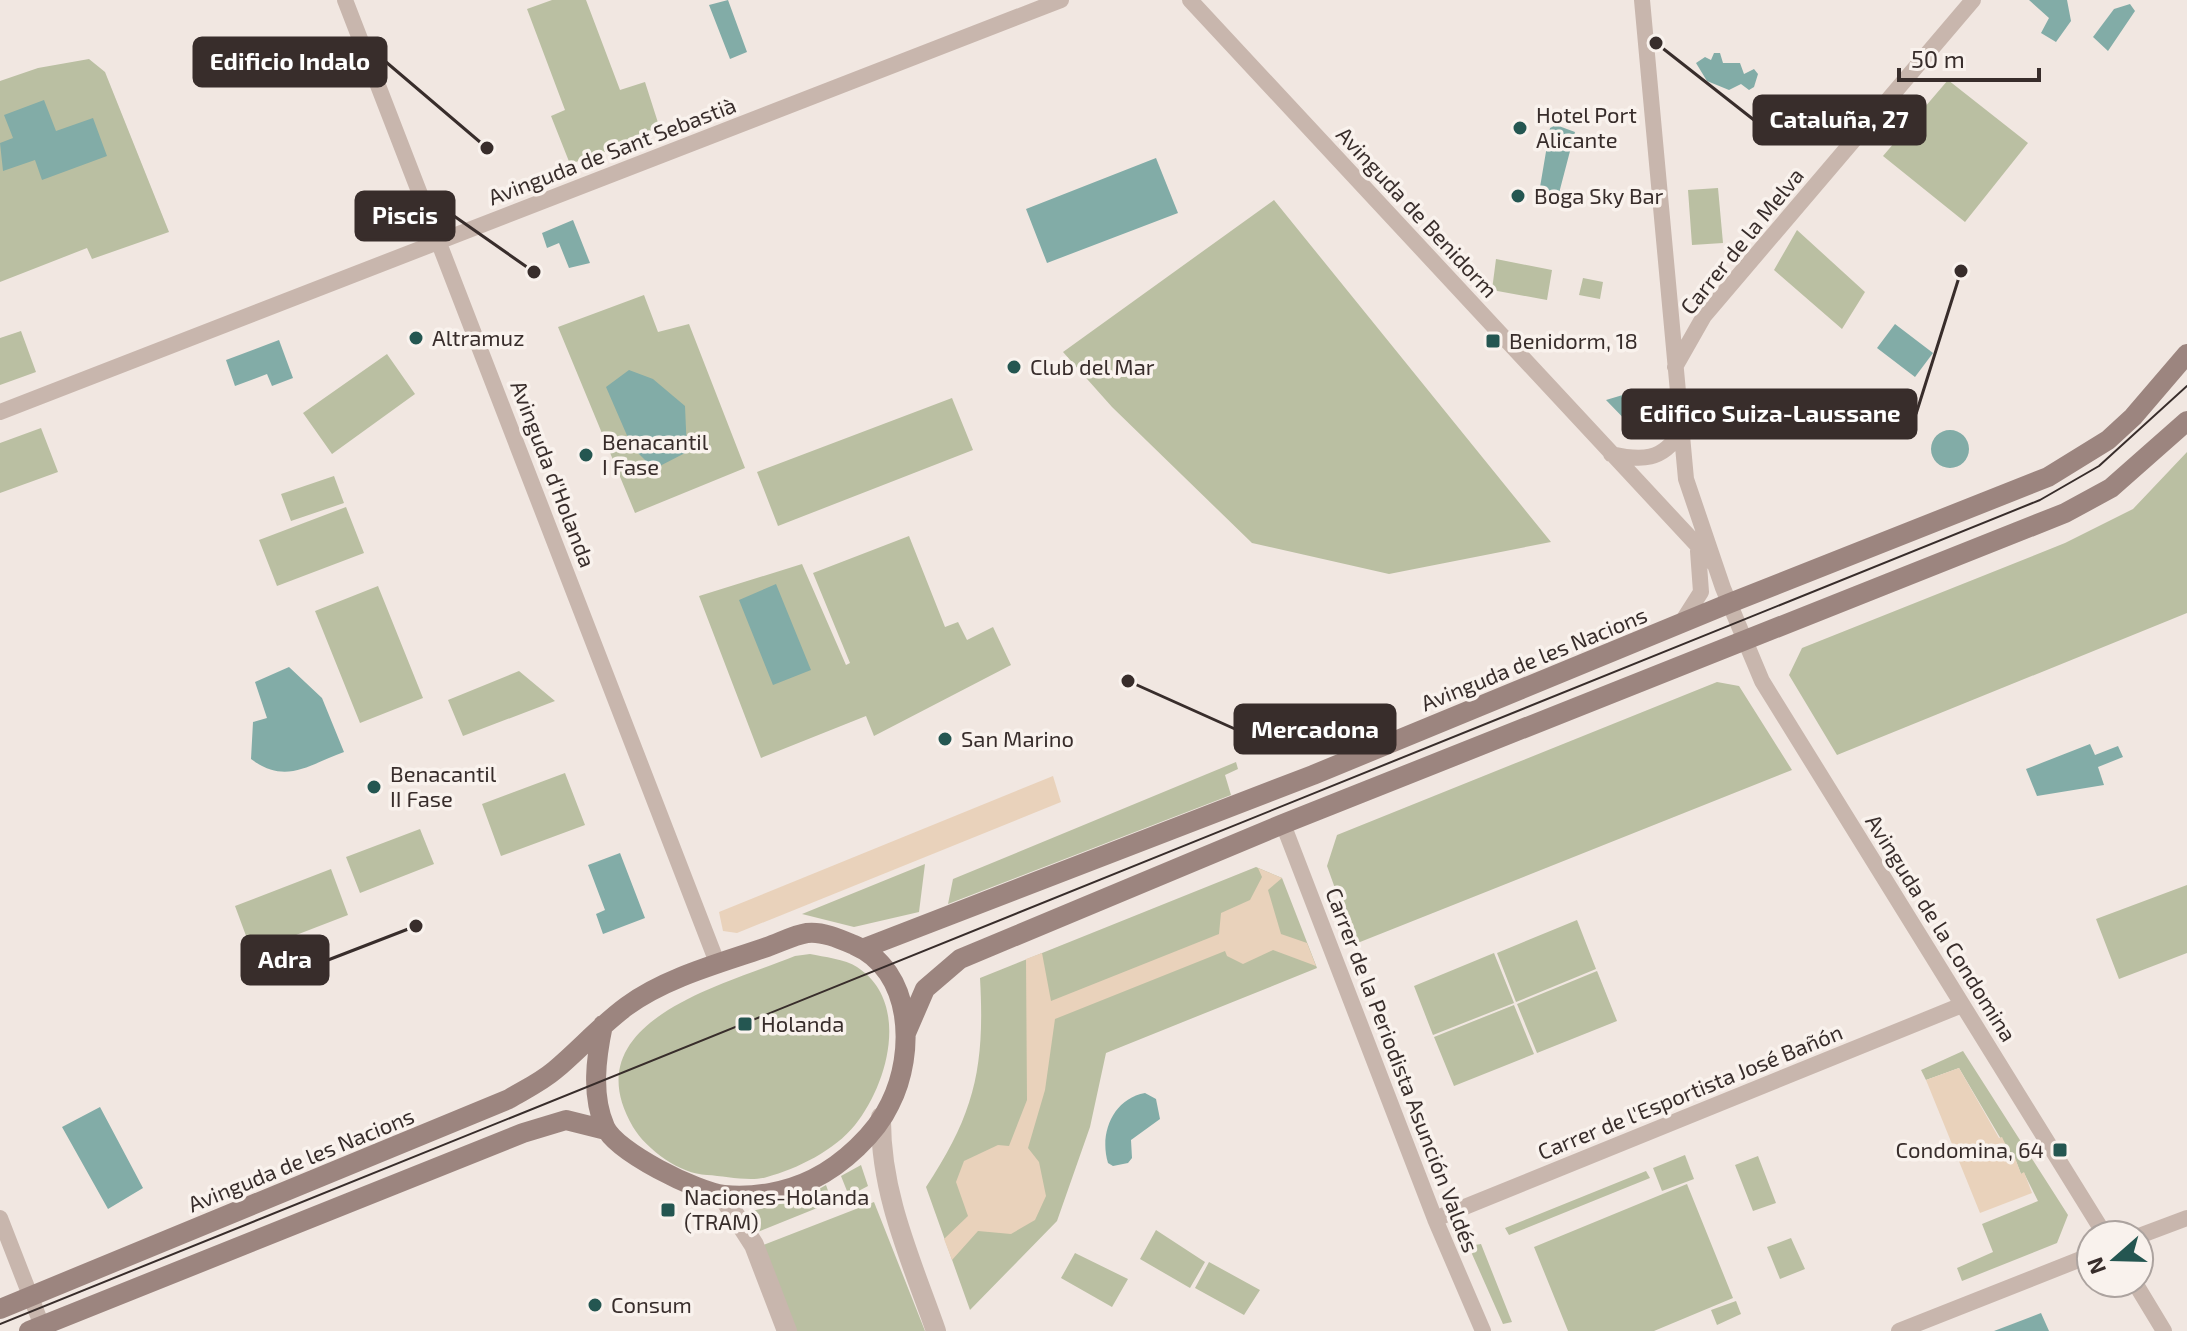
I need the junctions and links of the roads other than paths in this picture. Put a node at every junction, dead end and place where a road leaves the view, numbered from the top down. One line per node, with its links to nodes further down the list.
1 (345, 0): 6 (street, Avinguda d'Holanda)
2 (1061, 0): 6 (street, Avinguda de Sant Sebastià)
3 (1190, 0): 12 (street, Avinguda de Benidorm)
4 (1642, 0): 8 (street)
5 (1973, 0): 8 (street, Carrer de la Melva)
6 (440, 241): 9 (street, Avinguda de Sant Sebastià); 19 (street, Avinguda d'Holanda)
7 (2187, 354): 14 (main road, Avinguda de les Nacions)
8 (1675, 367): 11 (street)
9 (0, 412)
10 (2187, 421): 16 (main road)
11 (1680, 432): 12 (street); 14 (street)
12 (1611, 454): 13 (street, Avinguda de Benidorm)
13 (1697, 545): 14 (street, Avinguda de Benidorm); 15 (street)
14 (1727, 595): 15 (main road, Avinguda de les Nacions); 16 (street, Avinguda de la Condomina)
15 (1678, 627): 18 (main road, Avinguda de les Nacions)
16 (1746, 640): 17 (main road); 20 (street, Avinguda de la Condomina)
17 (1283, 824): 22 (main road); 27 (street, Carrer de la Periodista Asunción Valdés)
18 (862, 949): 19 (main road); 22 (main road)
19 (718, 965): 21 (main road)
20 (1962, 1005): 27 (street, Carrer de l'Esportista José Bañón); 28 (street, Avinguda de la Condomina)
21 (603, 1025): 24 (main road); 32 (main road, Avinguda de les Nacions)
22 (906, 1033): 23 (main road)
23 (881, 1117): 25 (main road); 37 (street)
24 (606, 1130): 25 (main road); 35 (main road)
25 (722, 1195): 36 (street)
26 (2187, 1218): 30 (street)
27 (1435, 1219): 38 (street, Carrer de la Periodista Asunción Valdés)
28 (2095, 1219)
29 (2, 1228): 32 (street)
30 (2155, 1230)
31 (2075, 1261): 39 (street)
32 (30, 1297): 34 (main road, Avinguda de les Nacions); 35 (street)
33 (2145, 1299): 40 (street)
34 (0, 1309)
35 (38, 1329)
36 (787, 1331)
37 (936, 1331)
38 (1483, 1331)
39 (1899, 1331)
40 (2164, 1331)

